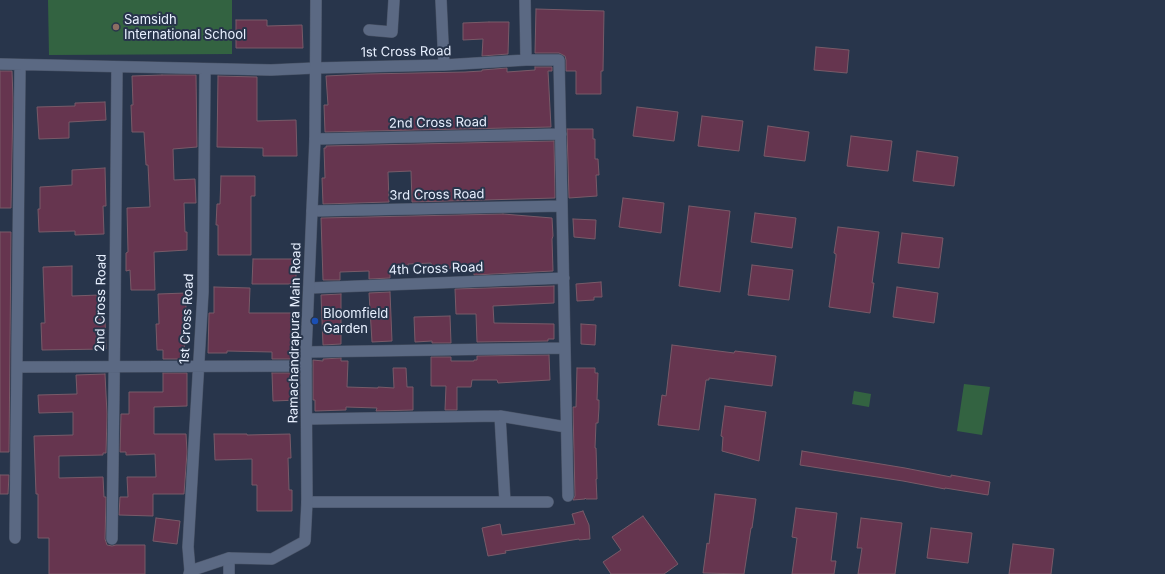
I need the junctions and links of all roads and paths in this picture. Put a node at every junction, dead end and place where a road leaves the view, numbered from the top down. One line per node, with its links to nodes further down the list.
1 (316, 0): 11 (street, Ramachandrapura Main Road)
2 (394, 0): 5 (street)
3 (441, 0): 9 (street)
4 (525, 0): 6 (street)
5 (369, 30)
6 (526, 60): 9 (street, 1st Cross Road); 13 (street, 1st Cross Road)
7 (0, 64): 8 (street, 1st Cross Road)
8 (20, 65): 10 (street, 1st Cross Road); 24 (street)
9 (444, 65): 11 (street, 1st Cross Road)
10 (116, 67): 12 (street, 1st Cross Road); 21 (street, 2nd Cross Road)
11 (315, 68): 12 (street, 1st Cross Road); 14 (street, Ramachandrapura Main Road)
12 (205, 69): 22 (street, 1st Cross Road)
13 (561, 134): 14 (street, 2nd Cross Road); 15 (street)
14 (315, 139): 16 (street, Ramachandrapura Main Road)
15 (562, 206): 16 (street, 3rd Cross Road); 17 (street)
16 (312, 211): 18 (street, Ramachandrapura Main Road)
17 (564, 278): 18 (street, 4th Cross Road); 19 (street)
18 (309, 288): 20 (street, Ramachandrapura Main Road)
19 (565, 348): 20 (street); 27 (street)
20 (306, 352): 23 (street, Ramachandrapura Main Road)
21 (114, 366): 22 (street); 24 (street); 33 (street, 2nd Cross Road)
22 (199, 366): 23 (street); 35 (street, 1st Cross Road)
23 (306, 366): 26 (street, Ramachandrapura Main Road)
24 (17, 367): 32 (street)
25 (500, 416): 26 (street); 27 (street); 30 (street)
26 (307, 419): 29 (street, Ramachandrapura Main Road)
27 (566, 427): 28 (street)
28 (568, 496)
29 (308, 502): 30 (street); 34 (street, Ramachandrapura Main Road)
30 (505, 502): 31 (street)
31 (548, 502)
32 (15, 538)
33 (112, 539)
34 (229, 558): 35 (street, Ramachandrapura Main Road); 36 (street)
35 (189, 572)
36 (229, 574)

